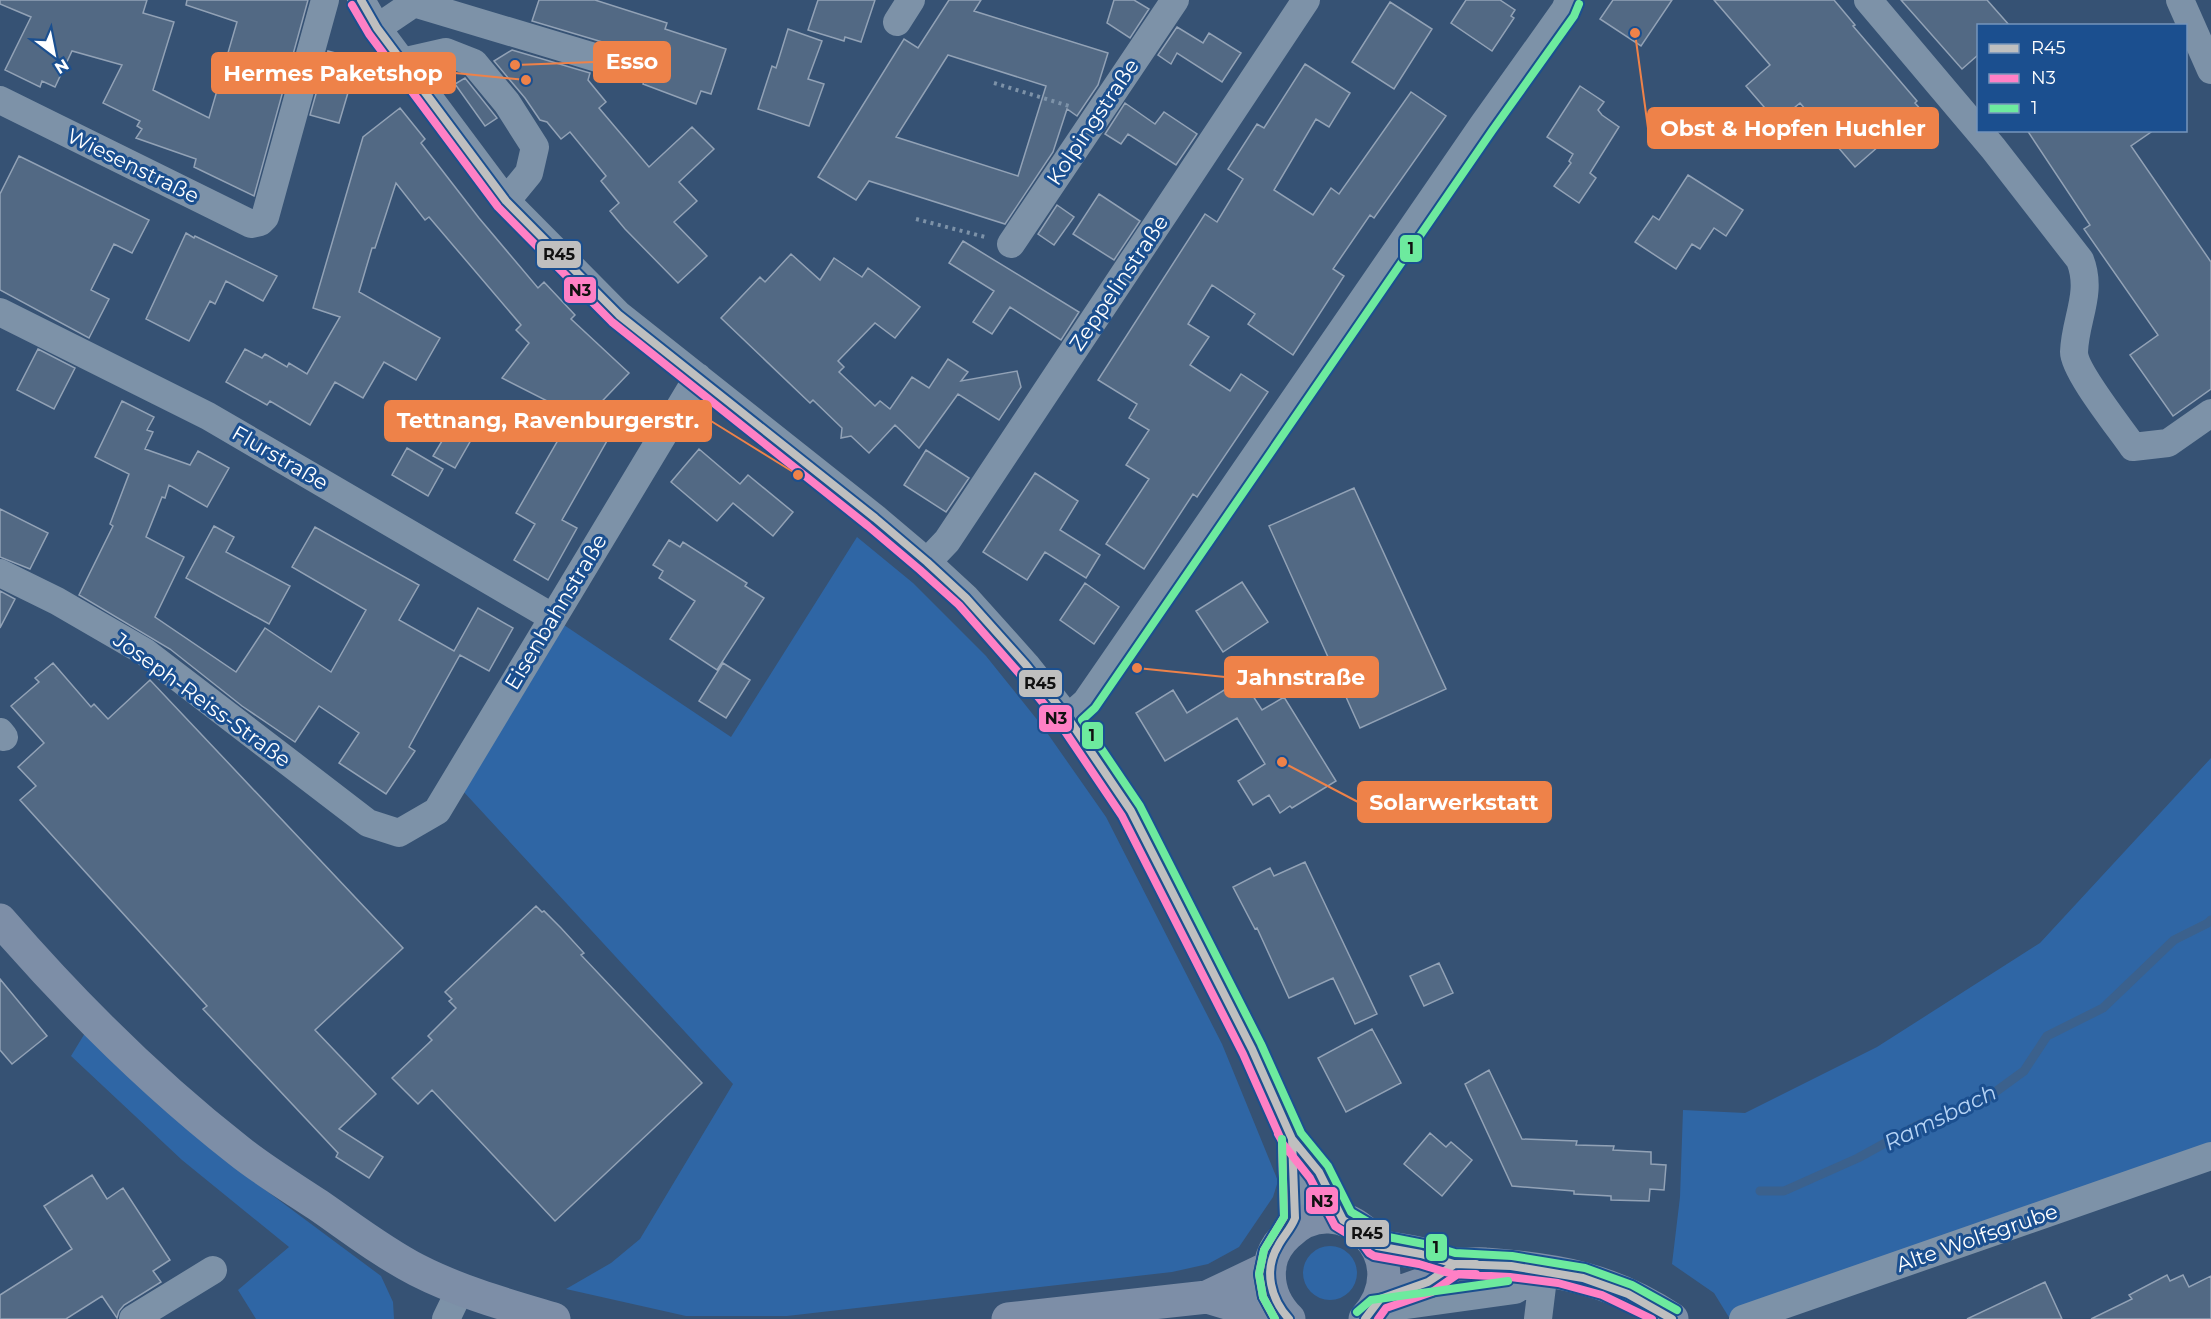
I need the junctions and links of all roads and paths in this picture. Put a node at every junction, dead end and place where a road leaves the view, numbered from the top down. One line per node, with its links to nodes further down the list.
1 (325, 0): 13 (street, Wiesenstraße)
2 (361, 0): 8 (street)
3 (1175, 0): 14 (street, Kolpingstraße)
4 (1306, 0): 23 (street, Zeppelinstraße)
5 (1569, 0): 26 (street)
6 (1868, 0): 15 (street)
7 (2180, 0): 11 (street)
8 (377, 28): 9 (street); 10 (street)
9 (402, 62): 17 (street); 17 (street)
10 (614, 63)
11 (2211, 70)
12 (994, 83): 14 (path)
13 (0, 100)
14 (1099, 114): 19 (street, Kolpingstraße)
15 (1977, 129)
16 (1979, 132): 22 (street)
17 (506, 201): 21 (street)
18 (916, 219): 19 (path)
19 (1011, 244)
20 (0, 312): 25 (street, Flurstraße)
21 (698, 377): 23 (street); 25 (street, Eisenbahnstraße)
22 (2211, 413)
23 (927, 562): 26 (street)
24 (0, 573): 27 (street, Joseph-Reiss-Straße)
25 (552, 617): 27 (street, Eisenbahnstraße)
26 (1068, 718): 29 (street)
27 (399, 833)
28 (0, 921): 38 (main road)
29 (1292, 1139): 31 (street); 32 (street)
30 (2211, 1156): 48 (street, Alte Wolfsgrube)
31 (1343, 1220): 32 (main road); 33 (main road)
32 (1293, 1229): 35 (main road)
33 (1377, 1246): 34 (main road); 40 (main road)
34 (1455, 1264): 37 (main road); 40 (main road)
35 (1270, 1267): 39 (main road); 41 (main road)
36 (213, 1270): 42 (street)
37 (1544, 1270): 40 (street); 46 (street); 47 (main road)
38 (460, 1290): 43 (street); 44 (main road)
39 (1207, 1297): 41 (main road); 45 (main road)
40 (1372, 1310)
41 (1284, 1313)
42 (133, 1319)
43 (446, 1319)
44 (554, 1319)
45 (1008, 1319)
46 (1538, 1319)
47 (1672, 1319)
48 (1743, 1319)

